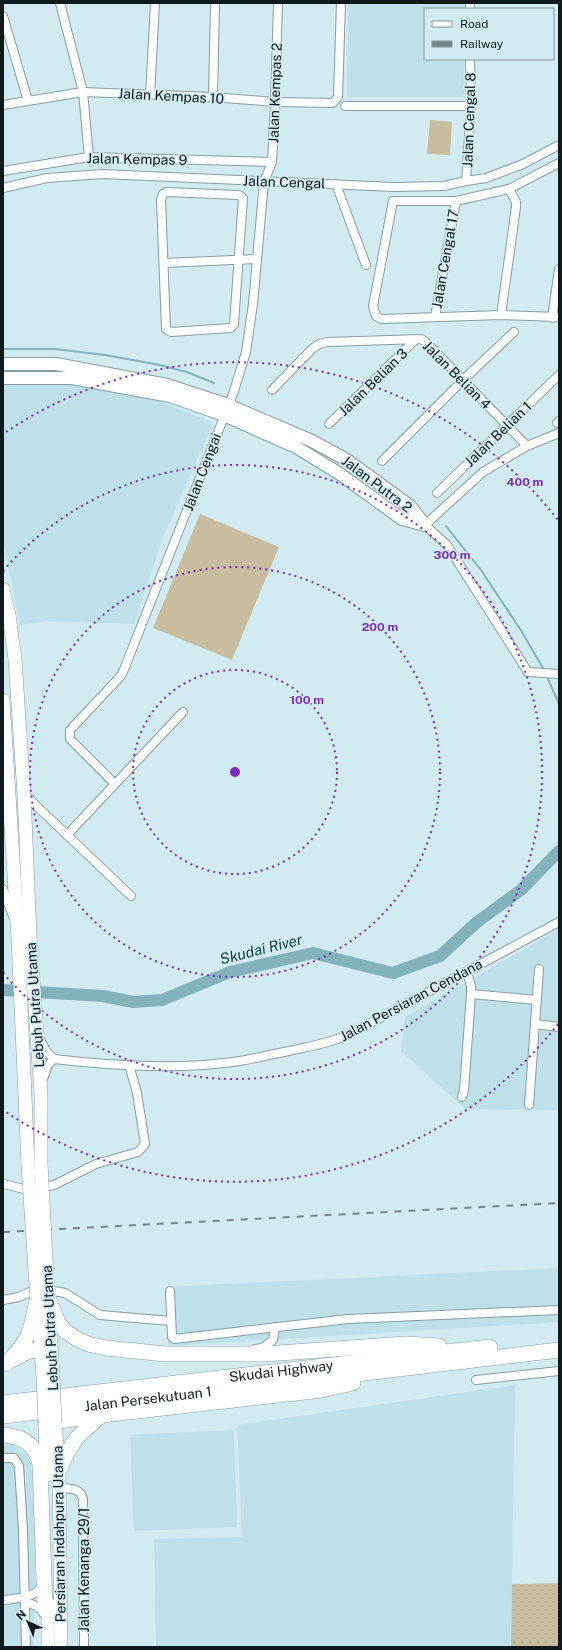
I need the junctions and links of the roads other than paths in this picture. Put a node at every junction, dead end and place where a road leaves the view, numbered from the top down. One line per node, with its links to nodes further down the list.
1 (60, 3): 8 (street)
2 (155, 3): 9 (street)
3 (215, 3): 10 (street)
4 (278, 3): 12 (street, Jalan Kempas 2)
5 (341, 3): 12 (street, Jalan Kempas 10)
6 (3, 16): 11 (street)
7 (470, 60): 15 (street, Jalan Cengal 8)
8 (83, 92): 9 (street, Jalan Kempas 10); 11 (street, Jalan Kempas 10); 17 (street)
9 (150, 95): 10 (street, Jalan Kempas 10)
10 (214, 98): 12 (street, Jalan Kempas 10)
11 (28, 101): 13 (street, Jalan Kempas 10)
12 (275, 102): 18 (street, Jalan Kempas 2)
13 (3, 105)
14 (345, 106): 15 (street)
15 (471, 106): 21 (street, Jalan Cengal 8)
16 (559, 144): 21 (street, Jalan Cengal)
17 (89, 157): 18 (street, Jalan Kempas 9); 20 (street, Jalan Kempas 9)
18 (272, 162): 22 (street, Jalan Kempas 2)
19 (559, 163): 25 (street)
20 (3, 171)
21 (466, 181): 23 (street, Jalan Cengal)
22 (264, 182): 23 (street, Jalan Cengal); 24 (street, Jalan Cengal); 27 (street, Jalan Cengai)
23 (336, 184): 30 (street)
24 (3, 188)
25 (509, 189): 26 (street); 32 (street)
26 (456, 201): 33 (street, Jalan Cengal 17); 33 (street)
27 (257, 258): 28 (street); 42 (street, Jalan Cengai)
28 (239, 260): 29 (street); 29 (street); 29 (street)
29 (164, 263)
30 (366, 264)
31 (559, 270): 34 (street)
32 (501, 315): 33 (street); 34 (street)
33 (435, 317)
34 (556, 318)
35 (514, 332): 40 (street)
36 (416, 339): 40 (street, Jalan Belian 4); 41 (street, Jalan Belian 4); 43 (street, Jalan Belian 3)
37 (3, 364): 42 (street, Jalan Putra 2)
38 (559, 375): 44 (street, Jalan Belian 1)
39 (3, 378): 42 (street, Jalan Putra 2)
40 (463, 380): 44 (street, Jalan Belian 4); 47 (street)
41 (272, 390)
42 (228, 405): 49 (street, Jalan Putra 2); 54 (street, Jalan Cengai)
43 (329, 424)
44 (507, 425): 46 (street, Jalan Belian 4); 48 (street, Jalan Belian 1)
45 (559, 433): 46 (street)
46 (527, 446): 49 (street)
47 (382, 461)
48 (437, 493)
49 (425, 525): 51 (street)
50 (3, 589): 55 (main road, Lebuh Putra Utama)
51 (559, 674)
52 (3, 700): 60 (main road, Lebuh Putra Utama)
53 (183, 712): 54 (street)
54 (115, 784): 56 (street)
55 (24, 794): 56 (street); 60 (main road, Lebuh Putra Utama)
56 (67, 835): 58 (street)
57 (3, 889): 60 (street)
58 (131, 896)
59 (559, 922): 62 (street, Jalan Persiaran Cendana)
60 (22, 934): 67 (main road, Lebuh Putra Utama); 73 (main road, Lebuh Putra Utama)
61 (539, 969): 64 (street)
62 (467, 972): 63 (street); 69 (street, Jalan Persiaran Cendana)
63 (471, 994): 64 (street); 71 (street)
64 (537, 1000): 65 (street)
65 (535, 1024): 66 (street); 72 (street)
66 (559, 1027)
67 (36, 1028): 68 (street); 70 (main road, Lebuh Putra Utama)
68 (54, 1059): 69 (street, Jalan Persiaran Cendana); 70 (street)
69 (129, 1065): 74 (street)
70 (41, 1093): 73 (main road, Lebuh Putra Utama)
71 (462, 1096)
72 (529, 1105)
73 (35, 1165): 76 (main road, Lebuh Putra Utama, bridge)
74 (3, 1184)
75 (170, 1291): 79 (street)
76 (42, 1299): 82 (main road, Lebuh Putra Utama); 85 (highway); 87 (highway)
77 (3, 1300): 79 (street)
78 (559, 1310): 80 (street)
79 (171, 1321): 80 (street)
80 (275, 1327): 85 (street)
81 (559, 1340): 83 (highway, Skudai Highway)
82 (46, 1348): 87 (highway); 93 (main road, Lebuh Putra Utama, bridge)
83 (478, 1349): 85 (highway); 90 (highway, Skudai Highway)
84 (559, 1350): 86 (highway)
85 (196, 1354)
86 (436, 1364): 91 (highway); 92 (highway, Jalan Persekutuan 1)
87 (5, 1366)
88 (559, 1372): 89 (street)
89 (476, 1380)
90 (3, 1403)
91 (102, 1415): 93 (highway); 96 (highway)
92 (3, 1416)
93 (50, 1422): 96 (main road, Persiaran Indahpura Utama); 101 (main road, Persiaran Indahpura Utama)
94 (3, 1435): 98 (highway)
95 (3, 1458): 100 (street)
96 (59, 1471): 97 (main road, Persiaran Indahpura Utama)
97 (59, 1488): 104 (main road, Persiaran Indahpura Utama); 105 (street, Jalan Kenanga 29/1)
98 (44, 1582): 100 (street); 101 (highway)
99 (3, 1600): 100 (street)
100 (25, 1600): 101 (street); 102 (street)
101 (48, 1616): 103 (main road, Persiaran Indahpura Utama)
102 (26, 1647)
103 (48, 1647)
104 (62, 1647)
105 (84, 1647)

